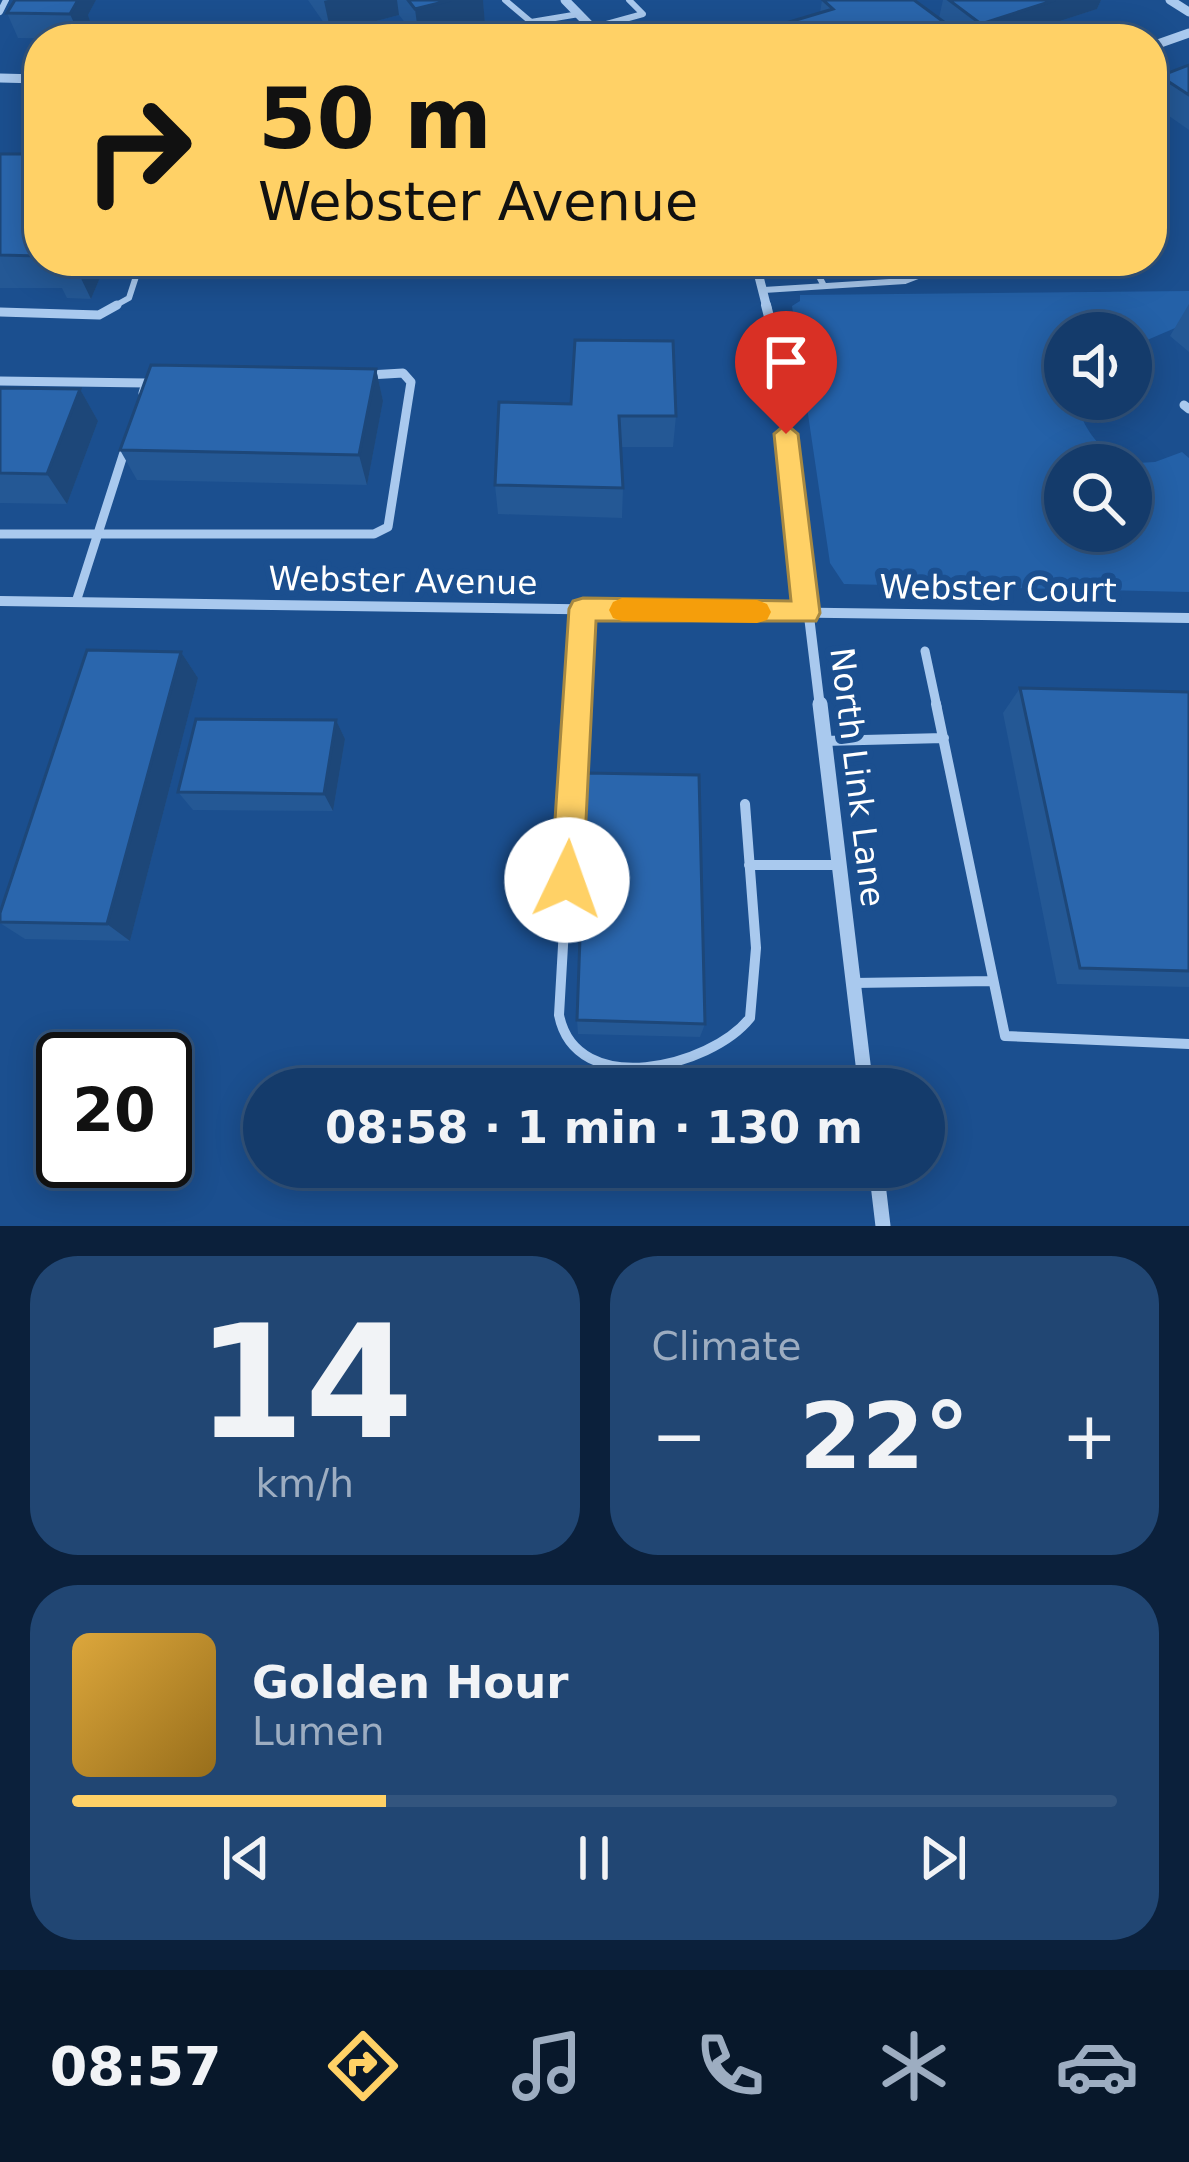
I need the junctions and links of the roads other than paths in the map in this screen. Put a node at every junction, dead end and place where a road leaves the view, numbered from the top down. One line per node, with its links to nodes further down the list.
1 (6, 0): 6 (lane)
2 (505, 0): 8 (lane)
3 (566, 0): 8 (street)
4 (629, 0): 10 (lane)
5 (1170, 0): 7 (street)
6 (0, 12)
7 (1189, 12)
8 (579, 14): 9 (street)
9 (588, 24)
10 (607, 24)
11 (136, 276): 17 (lane)
12 (759, 276): 16 (street, North Link Lane)
13 (819, 276): 15 (lane)
14 (916, 276): 15 (lane)
15 (823, 284): 16 (lane)
16 (764, 290): 29 (street, North Link Lane)
17 (0, 312)
18 (357, 375): 25 (lane)
19 (0, 381): 21 (lane)
20 (170, 382): 21 (lane)
21 (146, 383): 22 (lane)
22 (139, 405)
23 (132, 426): 25 (lane)
24 (0, 534): 25 (lane)
25 (98, 534): 27 (lane)
26 (0, 601): 27 (street, Webster Avenue)
27 (76, 602): 28 (street, Webster Avenue)
28 (583, 609): 29 (street, Webster Avenue); 35 (lane)
29 (806, 613): 30 (street, Webster Court); 33 (street, North Link Lane)
30 (1189, 618)
31 (926, 651): 32 (lane)
32 (944, 738): 33 (lane); 37 (lane)
33 (823, 741): 36 (street, North Link Lane)
34 (745, 804): 35 (lane)
35 (748, 865): 36 (lane)
36 (839, 865): 38 (street, North Link Lane)
37 (993, 981): 38 (lane); 39 (lane)
38 (853, 983): 40 (street, North Link Lane)
39 (1189, 1044)
40 (863, 1068)
41 (878, 1188): 42 (street)
42 (883, 1226)

